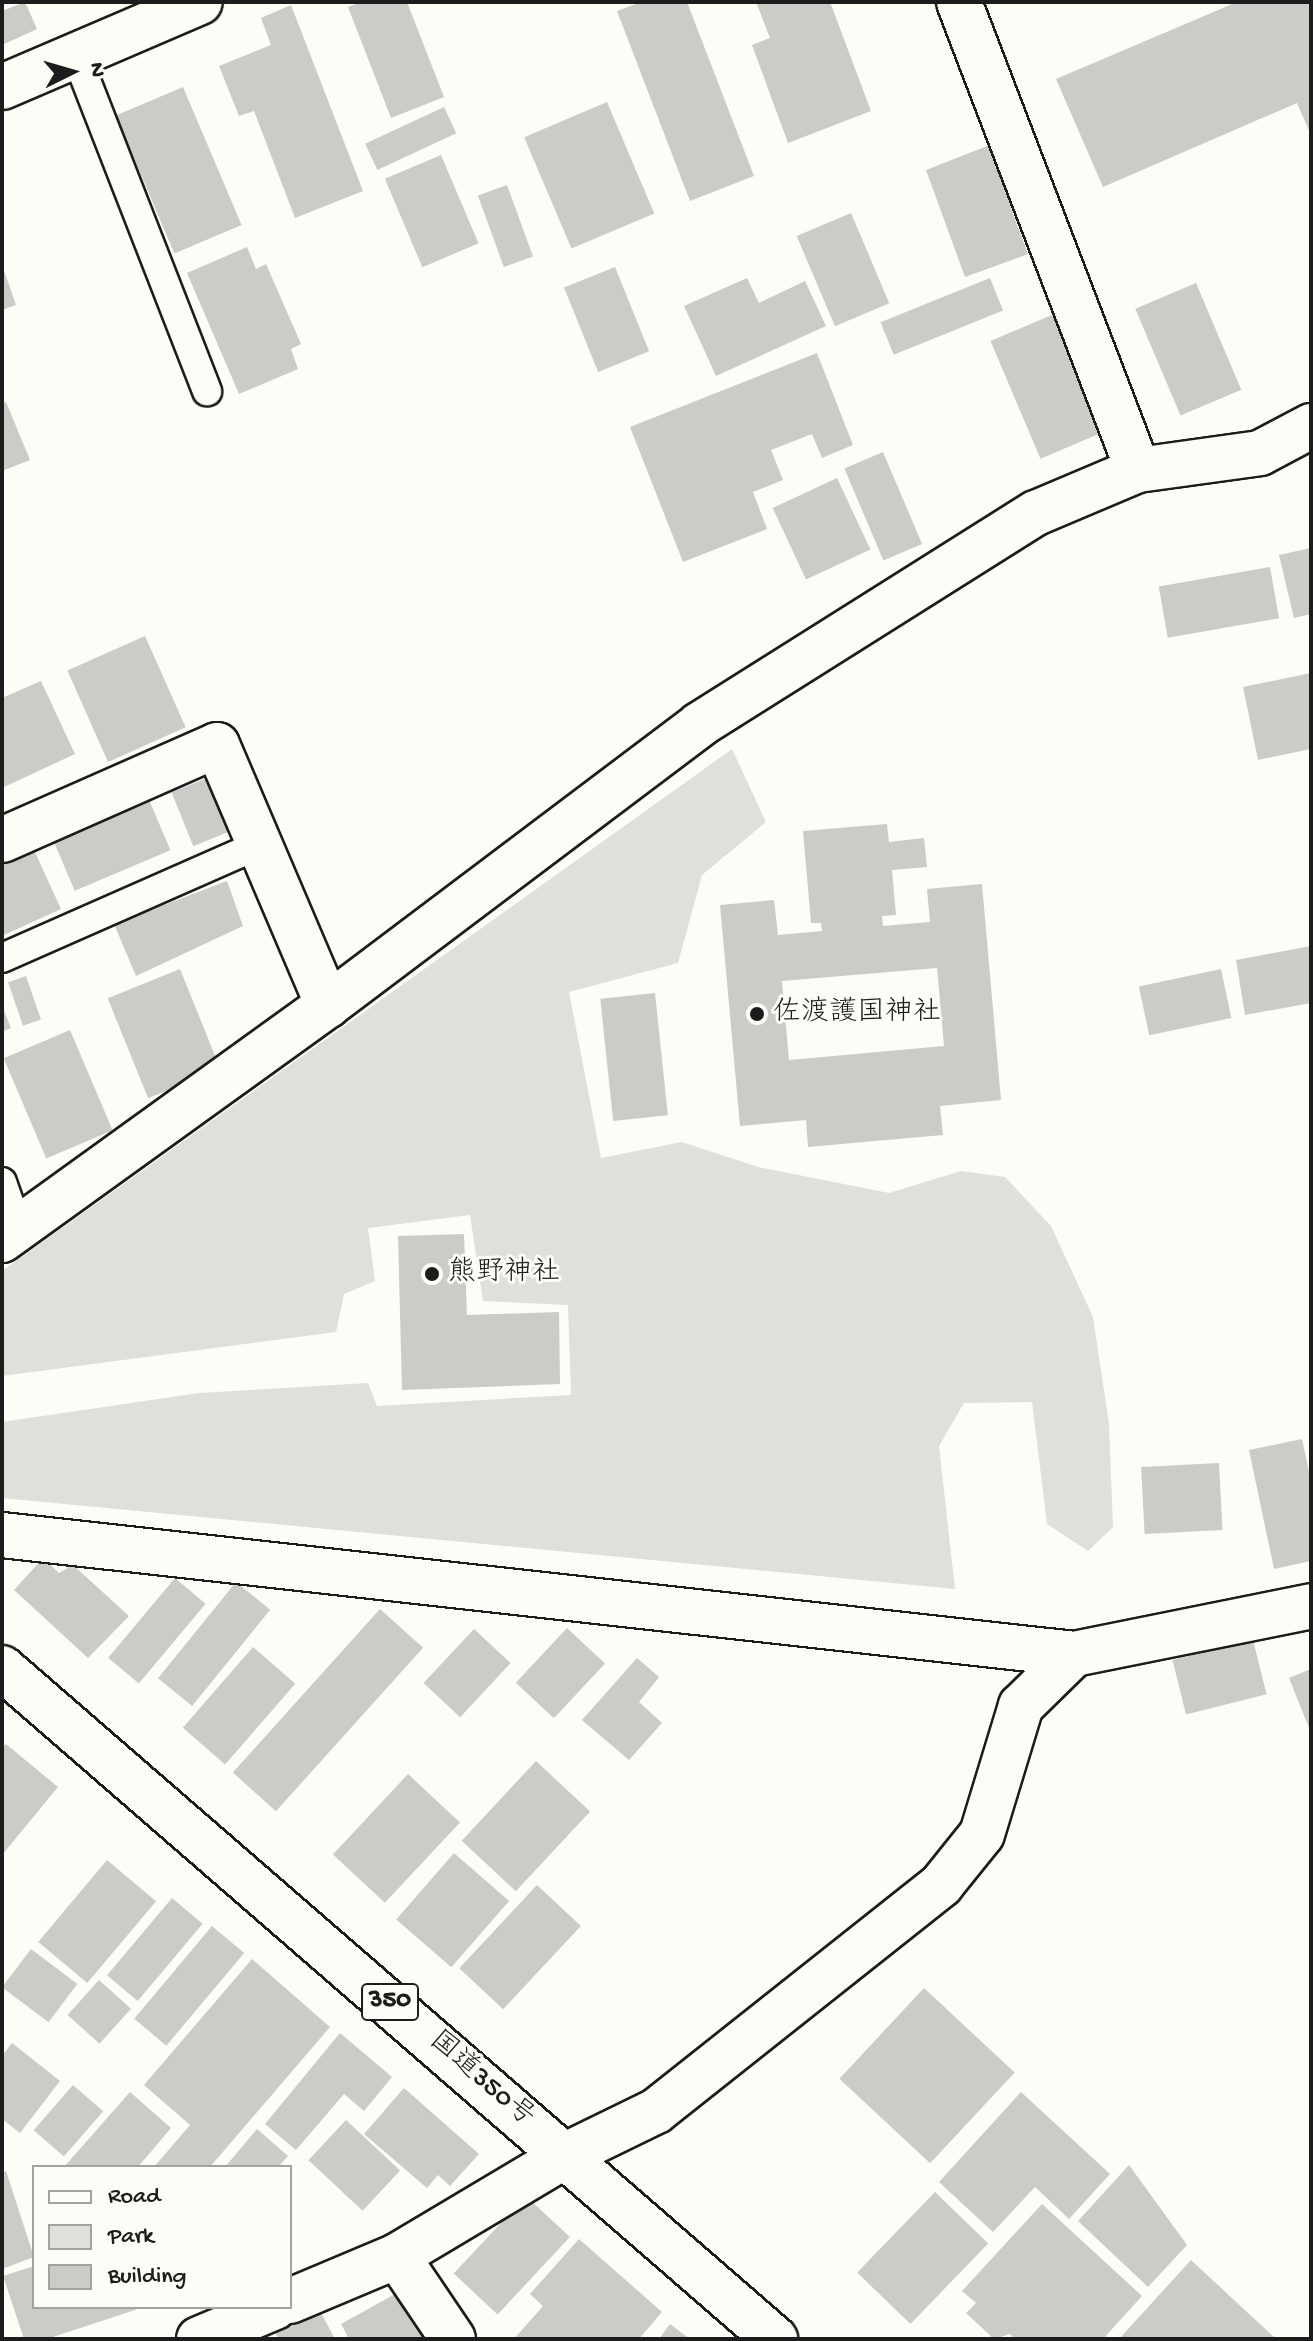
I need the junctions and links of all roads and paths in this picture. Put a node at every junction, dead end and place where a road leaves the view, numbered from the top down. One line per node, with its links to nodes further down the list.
1 (200, 2): 3 (main road)
2 (959, 2): 7 (main road)
3 (76, 55): 4 (main road); 5 (lane)
4 (2, 87)
5 (207, 391)
6 (1311, 426): 7 (main road)
7 (1138, 470): 11 (main road)
8 (2, 840): 9 (main road)
9 (260, 844): 10 (lane); 11 (main road)
10 (2, 958)
11 (328, 1005): 13 (main road)
12 (2, 1182): 13 (lane)
13 (10, 1234)
14 (2, 1535): 16 (main road)
15 (1311, 1606): 16 (main road)
16 (1074, 1654): 18 (main road)
17 (2, 1668): 18 (main road, 国道350号 / 350)
18 (568, 2154): 19 (main road); 24 (main road, 国道350号 / 350)
19 (397, 2256): 20 (main road); 23 (main road)
20 (292, 2300)
21 (270, 2309): 22 (main road)
22 (199, 2339)
23 (453, 2339)
24 (775, 2339)

